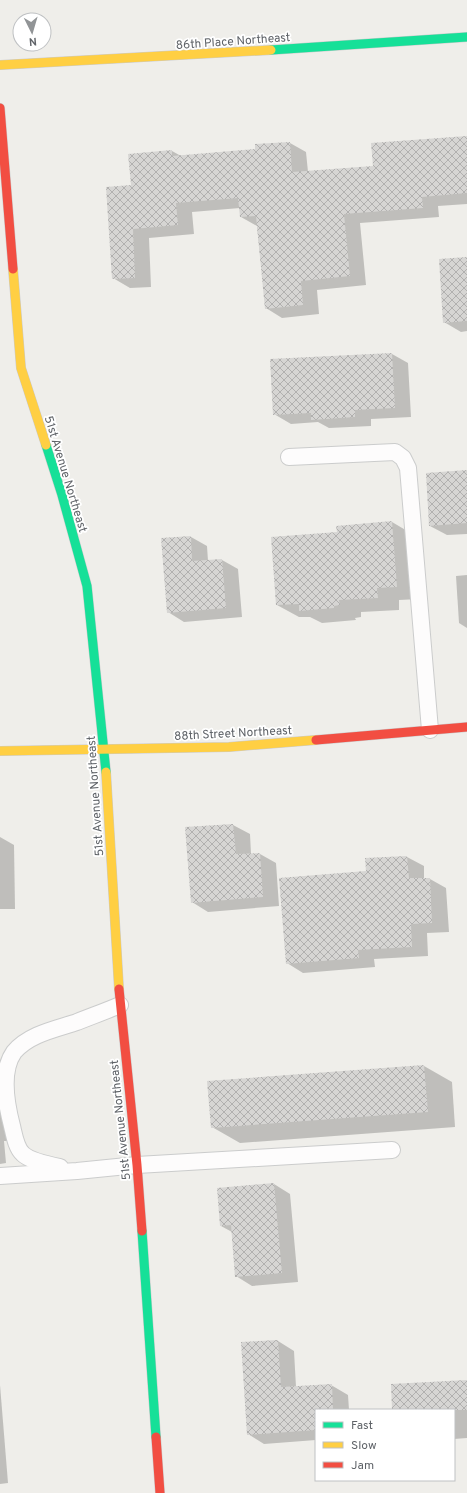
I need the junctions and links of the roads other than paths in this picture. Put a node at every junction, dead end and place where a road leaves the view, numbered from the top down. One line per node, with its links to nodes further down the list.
1 (467, 37): 2 (street, 86th Place Northeast)
2 (0, 65)
3 (0, 108): 7 (street, 51st Avenue Northeast)
4 (289, 456): 6 (lane)
5 (467, 727): 6 (street, 88th Street Northeast)
6 (430, 730): 7 (street, 88th Street Northeast)
7 (105, 749): 8 (street, 88th Street Northeast); 9 (street, 51st Avenue Northeast)
8 (0, 750)
9 (120, 1005): 11 (street, 51st Avenue Northeast); 12 (lane)
10 (392, 1150): 11 (lane)
11 (137, 1165): 12 (lane); 14 (street, 51st Avenue Northeast)
12 (77, 1171): 13 (lane)
13 (0, 1176)
14 (160, 1493)

